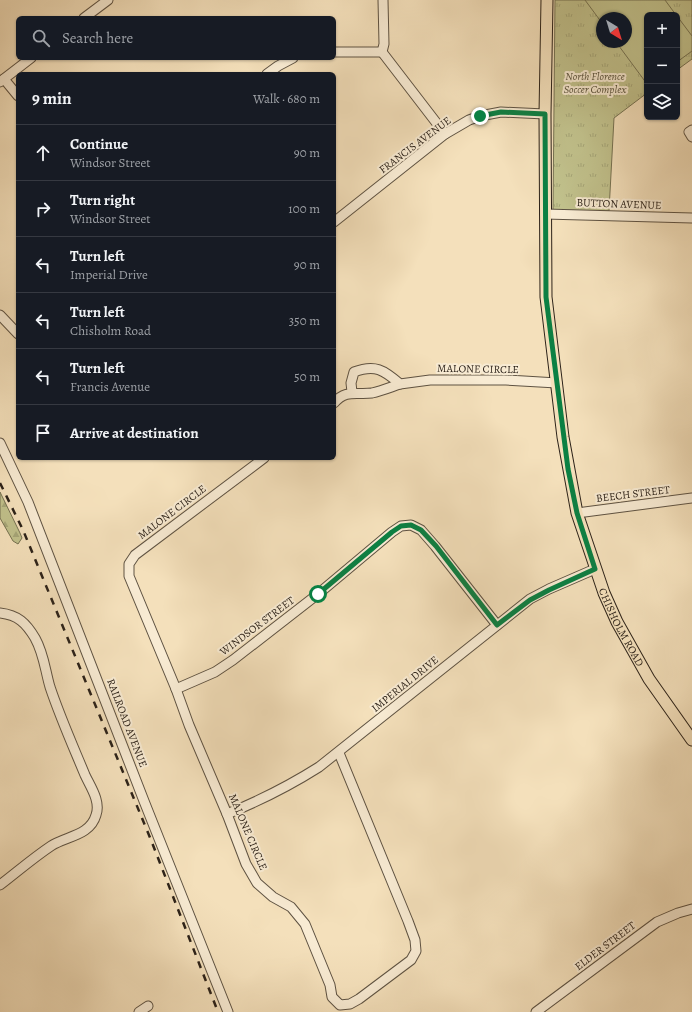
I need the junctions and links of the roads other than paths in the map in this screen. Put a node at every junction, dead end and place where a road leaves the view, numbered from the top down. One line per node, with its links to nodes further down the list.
1 (108, 0): 4 (street)
2 (383, 0): 6 (street)
3 (547, 0): 12 (main road, CHISHOLM ROAD)
4 (87, 16)
5 (336, 52): 6 (street)
6 (382, 52): 14 (street)
7 (28, 60): 10 (street)
8 (289, 60): 9 (street)
9 (270, 72)
10 (2, 80): 11 (street)
11 (16, 94)
12 (545, 114): 14 (street, FRANCIS AVENUE); 16 (main road, CHISHOLM ROAD)
13 (692, 130): 15 (street)
14 (445, 134): 18 (street, FRANCIS AVENUE)
15 (692, 137)
16 (545, 214): 17 (street, BUTTON AVENUE); 21 (main road, CHISHOLM ROAD)
17 (692, 218)
18 (336, 220)
19 (0, 315): 20 (street)
20 (16, 332)
21 (557, 383): 22 (street, MALONE CIRCLE); 28 (main road, CHISHOLM ROAD)
22 (400, 384): 23 (street, MALONE CIRCLE); 23 (street)
23 (352, 392): 24 (street)
24 (336, 401)
25 (0, 443): 40 (street, RAILROAD AVENUE)
26 (261, 460): 32 (street, MALONE CIRCLE)
27 (692, 498): 28 (street, BEECH STREET)
28 (577, 513): 29 (main road, CHISHOLM ROAD)
29 (595, 569): 31 (street, IMPERIAL DRIVE); 33 (main road, CHISHOLM ROAD)
30 (0, 613): 36 (street)
31 (497, 625): 32 (street, WINDSOR STREET); 34 (street, IMPERIAL DRIVE)
32 (176, 689): 35 (street, MALONE CIRCLE)
33 (692, 740)
34 (338, 753): 35 (street, IMPERIAL DRIVE); 35 (street, MALONE CIRCLE)
35 (227, 814)
36 (0, 885)
37 (692, 909): 41 (street, ELDER STREET)
38 (148, 1006): 39 (street)
39 (139, 1012)
40 (228, 1012)
41 (536, 1012)

